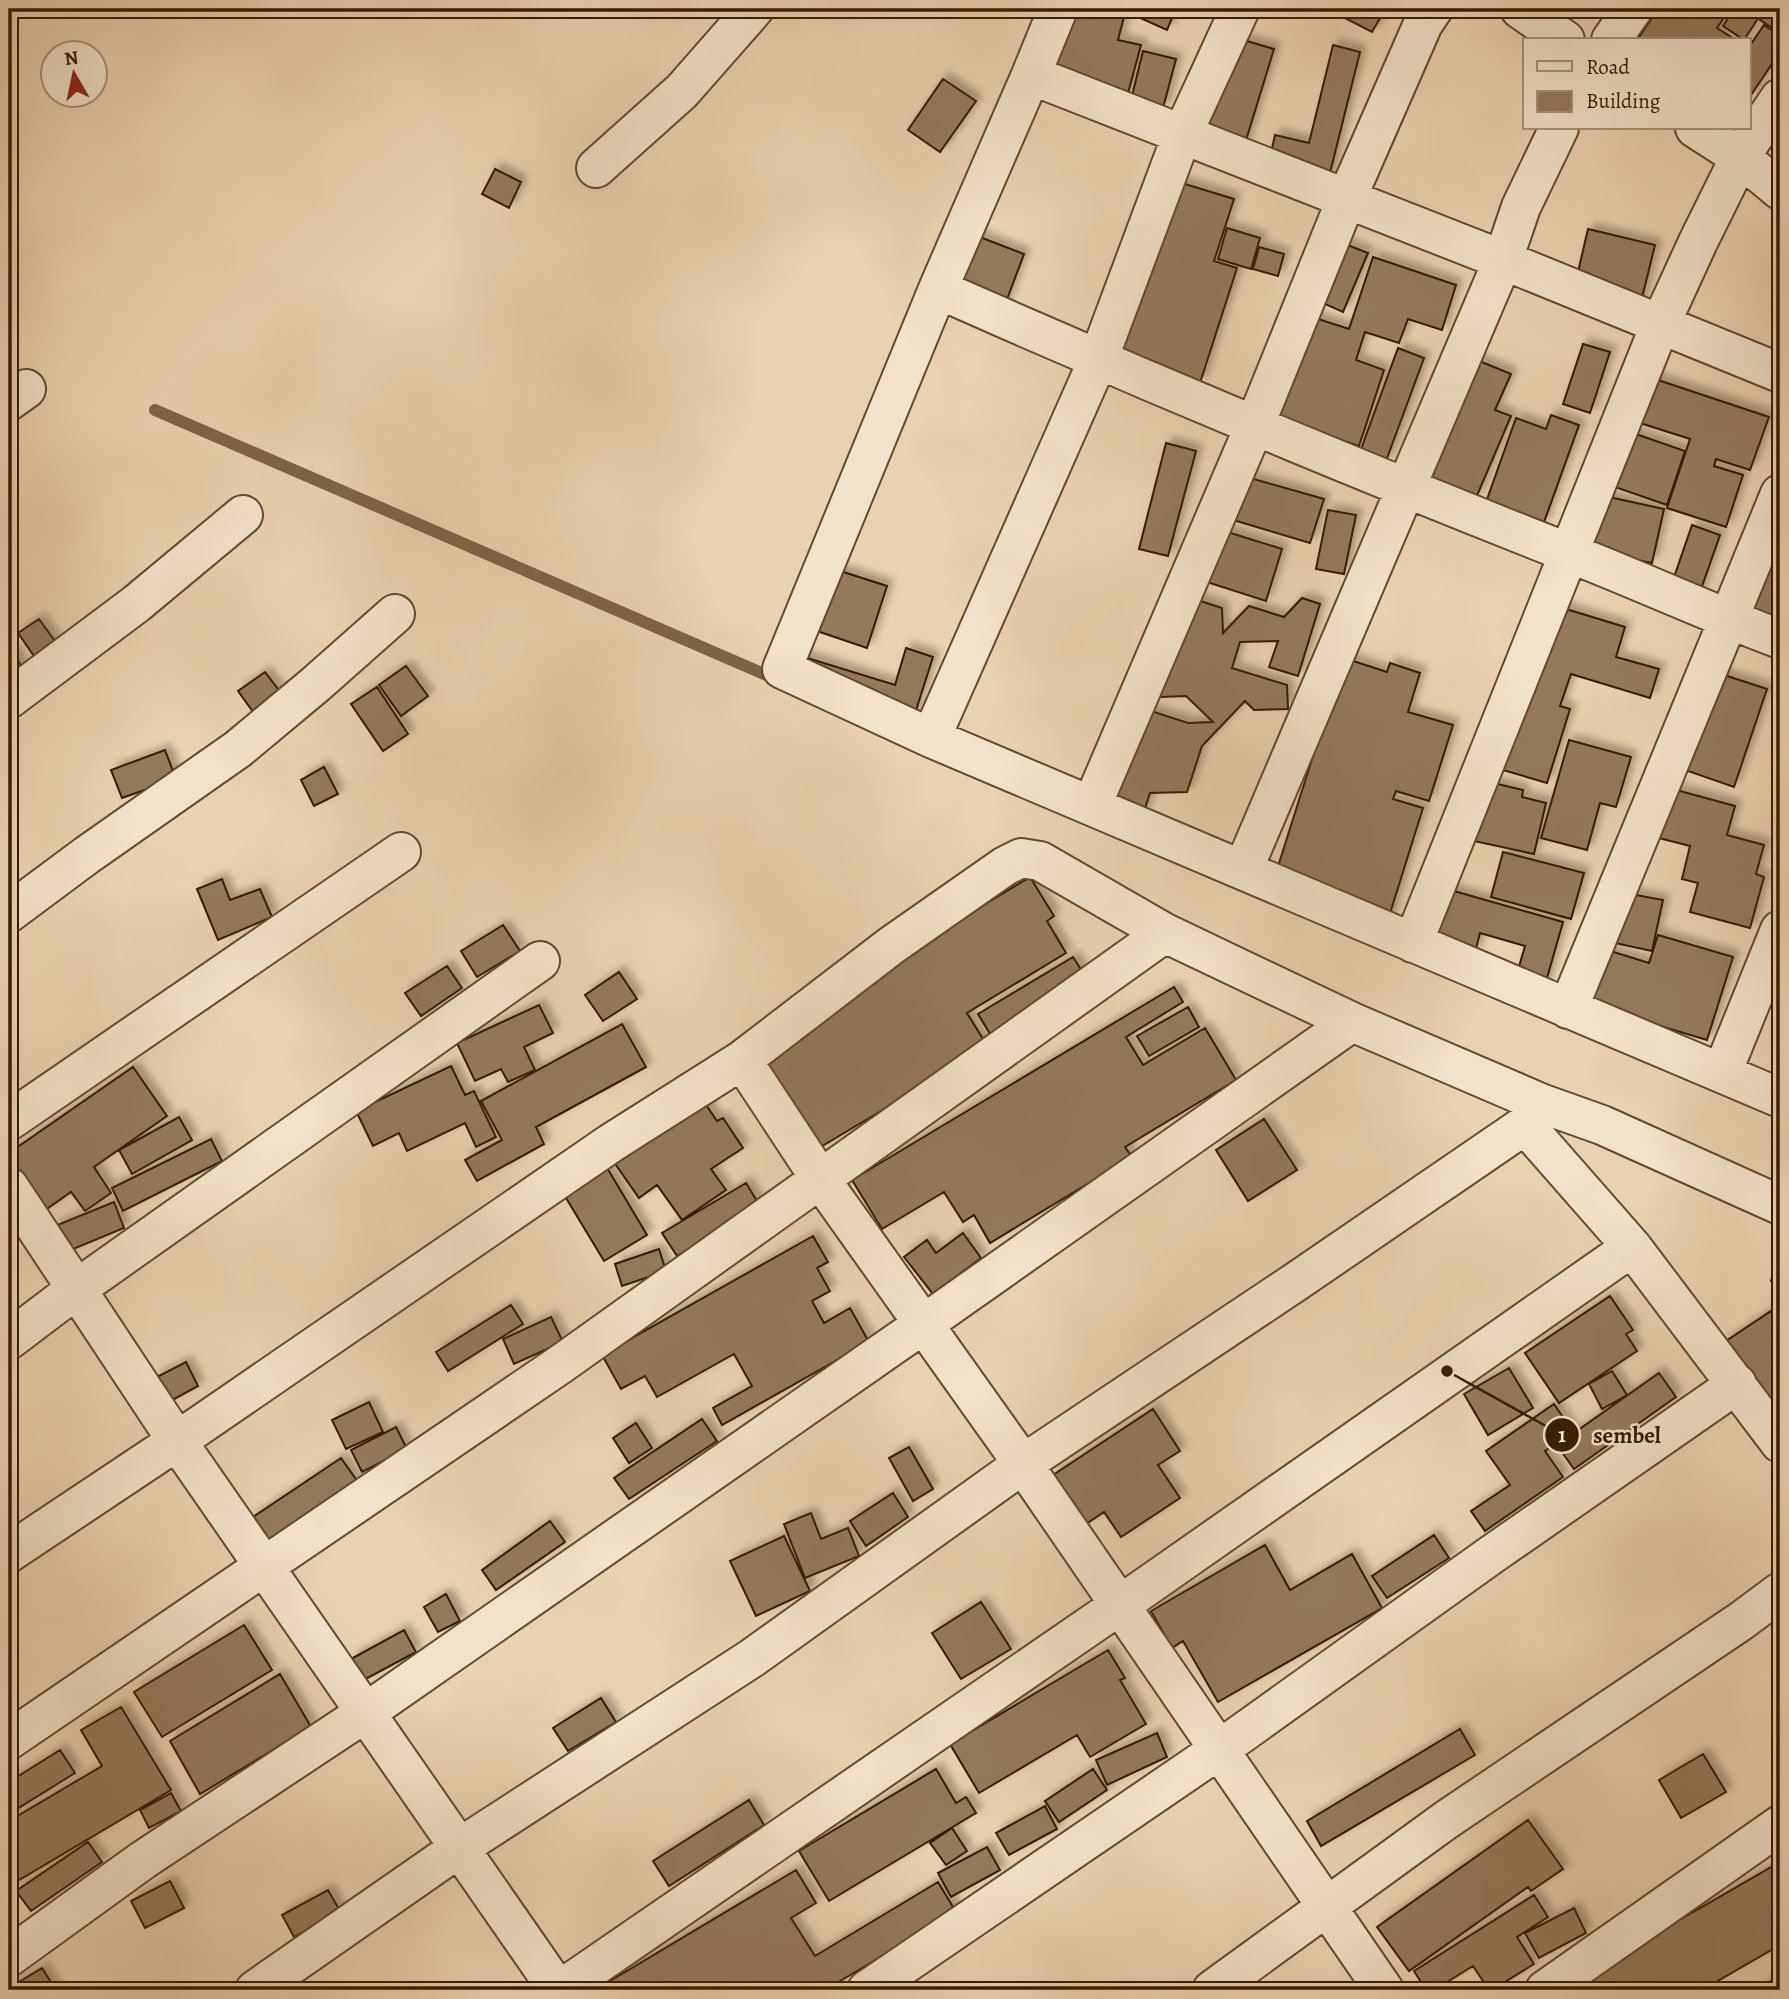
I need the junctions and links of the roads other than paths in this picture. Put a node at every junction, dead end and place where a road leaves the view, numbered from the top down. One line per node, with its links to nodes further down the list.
1 (754, 9): 15 (street)
2 (1058, 9): 9 (street)
3 (1240, 9): 13 (street)
4 (1433, 9): 17 (street)
5 (1520, 9): 7 (street)
6 (1633, 9): 8 (street)
7 (1562, 38)
8 (1612, 38)
9 (1031, 75): 13 (street); 19 (street)
10 (1780, 99): 14 (street)
11 (1558, 130): 18 (street)
12 (1698, 130): 14 (street)
13 (1182, 135): 17 (street); 21 (street)
14 (1740, 157): 16 (street); 20 (street)
15 (596, 168)
16 (1780, 190)
17 (1346, 200): 18 (street); 23 (street)
18 (1503, 260): 20 (street); 24 (street)
19 (938, 289): 21 (street); 32 (street)
20 (1660, 325): 22 (street); 27 (street)
21 (1098, 360): 23 (street); 32 (street)
22 (1780, 373)
23 (1254, 427): 24 (street); 33 (street)
24 (1405, 489): 27 (street); 35 (street)
25 (1780, 494): 29 (street)
26 (243, 515): 31 (street)
27 (1567, 552): 29 (street); 39 (street)
28 (395, 614): 36 (street)
29 (1728, 620): 30 (street); 41 (street)
30 (1780, 639)
31 (9, 699)
32 (931, 738): 33 (street)
33 (1092, 805): 35 (street)
34 (401, 852): 47 (street)
35 (1242, 870): 39 (street)
36 (9, 913)
37 (1780, 930): 44 (street)
38 (1165, 933): 42 (street); 43 (street); 48 (street)
39 (1413, 943): 41 (street)
40 (540, 961): 52 (street)
41 (1568, 1009): 44 (street)
42 (1352, 1022): 46 (street); 53 (street)
43 (742, 1060): 48 (street); 56 (street)
44 (1722, 1073): 45 (street)
45 (1780, 1098)
46 (1534, 1114): 50 (street); 51 (street); 58 (street)
47 (9, 1121)
48 (821, 1180): 53 (street); 60 (street)
49 (9, 1187): 52 (street)
50 (1780, 1205)
51 (1632, 1247): 55 (street); 62 (street)
52 (75, 1290): 54 (street); 56 (street)
53 (925, 1323): 58 (street); 63 (street)
54 (9, 1340)
55 (1737, 1384): 57 (street); 65 (street)
56 (177, 1441): 59 (street); 60 (street)
57 (1780, 1443)
58 (1023, 1464): 62 (street); 67 (street)
59 (9, 1553)
60 (265, 1566): 63 (street); 64 (street)
61 (1780, 1592): 68 (street)
62 (1121, 1605): 65 (street); 71 (street)
63 (365, 1713): 67 (street); 69 (street)
64 (9, 1740)
65 (1220, 1749): 68 (street); 72 (street)
66 (1780, 1825): 75 (street)
67 (459, 1848): 70 (street); 71 (street)
68 (1326, 1905): 73 (street); 74 (street)
69 (9, 1957)
70 (255, 1990)
71 (559, 1990)
72 (867, 1990)
73 (1212, 1990)
74 (1384, 1990)
75 (1545, 1990)

